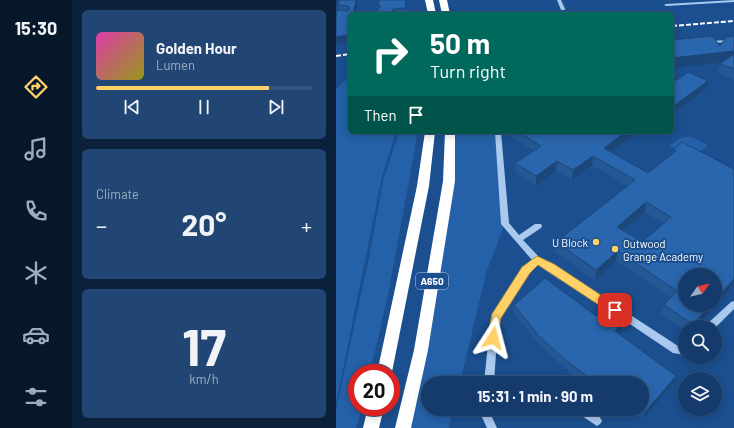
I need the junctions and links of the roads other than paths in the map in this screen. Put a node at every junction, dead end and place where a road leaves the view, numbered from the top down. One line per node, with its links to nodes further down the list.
1 (429, 0): 7 (highway)
2 (443, 0): 8 (highway)
3 (559, 0): 6 (lane)
4 (734, 1): 5 (lane)
5 (666, 5)
6 (564, 9)
7 (432, 12)
8 (446, 12)
9 (704, 42): 10 (lane)
10 (734, 42)
11 (430, 134): 20 (highway, A650)
12 (450, 134): 27 (highway, A650)
13 (498, 134): 15 (lane)
14 (538, 226): 15 (lane)
15 (519, 239): 16 (lane)
16 (537, 260): 19 (lane); 21 (lane)
17 (734, 304): 18 (lane)
18 (717, 320)
19 (678, 350)
20 (387, 364)
21 (489, 376)
22 (374, 416): 26 (highway)
23 (486, 416): 28 (lane)
24 (590, 416): 25 (lane)
25 (597, 421)
26 (371, 428)
27 (403, 428)
28 (492, 428)

